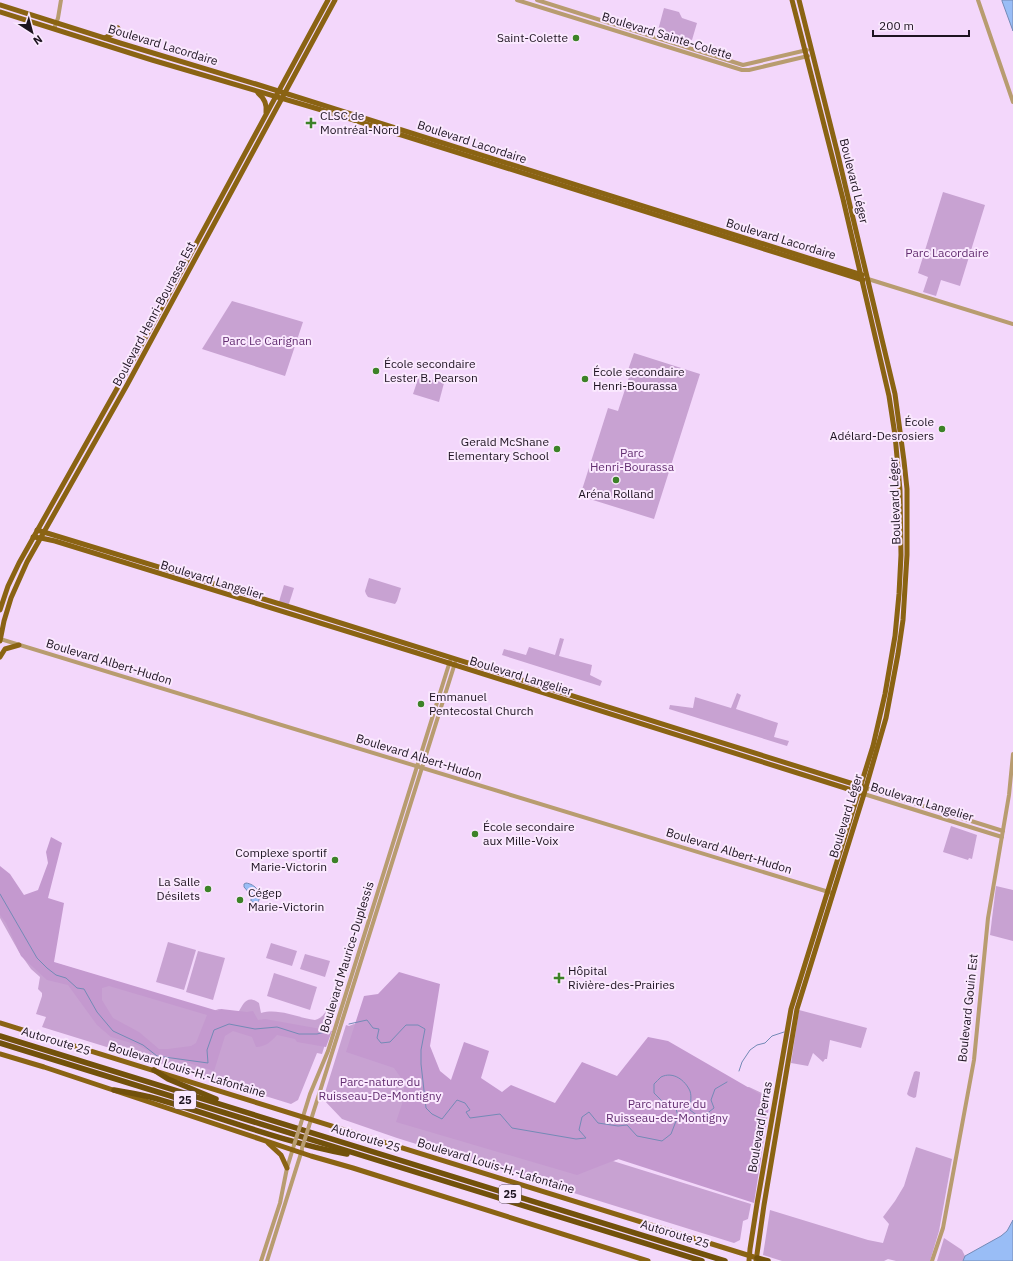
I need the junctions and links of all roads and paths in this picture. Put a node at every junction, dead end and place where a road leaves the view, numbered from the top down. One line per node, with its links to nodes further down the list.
1 (61, 0): 11 (street)
2 (328, 0): 18 (main road, Boulevard Henri-Bourassa Est)
3 (335, 0): 19 (main road, Boulevard Henri-Bourassa Est)
4 (517, 0): 16 (street, Boulevard Sainte-Colette)
5 (536, 0): 16 (street, Boulevard Sainte-Colette)
6 (792, 0): 16 (main road, Boulevard Léger)
7 (799, 0): 15 (main road, Boulevard Léger)
8 (978, 0): 22 (street)
9 (0, 5): 11 (main road, Boulevard Lacordaire)
10 (0, 12): 13 (main road, Boulevard Lacordaire)
11 (56, 23): 13 (street); 14 (main road, Boulevard Lacordaire)
12 (118, 28): 14 (main road)
13 (54, 29): 17 (main road, Boulevard Lacordaire)
14 (105, 38): 18 (main road, Boulevard Lacordaire)
15 (812, 52): 16 (street, Boulevard Sainte-Colette); 25 (main road, Boulevard Léger)
16 (806, 53): 24 (main road, Boulevard Léger)
17 (253, 91): 20 (main road, Boulevard Lacordaire); 23 (main road)
18 (278, 91): 19 (main road, Boulevard Lacordaire); 20 (main road, Boulevard Henri-Bourassa Est)
19 (285, 93): 21 (main road, Boulevard Henri-Bourassa Est); 24 (main road, Boulevard Lacordaire)
20 (275, 97): 21 (main road, Boulevard Lacordaire); 23 (main road, Boulevard Henri-Bourassa Est)
21 (281, 99): 26 (main road, Boulevard Lacordaire); 29 (main road, Boulevard Henri-Bourassa Est)
22 (1013, 102)
23 (264, 117): 28 (main road, Boulevard Henri-Bourassa Est)
24 (860, 275): 25 (main road, Boulevard Lacordaire); 26 (main road, Boulevard Léger)
25 (868, 279): 26 (main road, Boulevard Lacordaire); 27 (street, Boulevard Lacordaire); 38 (main road, Boulevard Léger)
26 (862, 280): 38 (main road, Boulevard Léger)
27 (1013, 324)
28 (37, 530): 29 (main road, Boulevard Langelier); 30 (main road, Boulevard Henri-Bourassa Est)
29 (45, 532): 31 (main road, Boulevard Henri-Bourassa Est); 36 (main road, Boulevard Langelier)
30 (33, 538): 31 (main road, Boulevard Langelier); 32 (main road, Boulevard Henri-Bourassa Est)
31 (41, 538): 33 (main road, Boulevard Henri-Bourassa Est); 37 (main road, Boulevard Langelier)
32 (0, 610)
33 (0, 640): 34 (street, Boulevard Albert-Hudon)
34 (19, 645): 35 (main road); 40 (street, Boulevard Albert-Hudon)
35 (0, 658)
36 (454, 659): 37 (street, Boulevard Maurice-Duplessis); 42 (main road, Boulevard Langelier)
37 (452, 665): 40 (street, Boulevard Maurice-Duplessis); 41 (street, Boulevard Maurice-Duplessis); 44 (main road, Boulevard Langelier)
38 (875, 747): 42 (main road, Boulevard Léger); 43 (main road, Boulevard Léger)
39 (1013, 754): 46 (street, Boulevard Gouin Est)
40 (417, 766): 41 (street, Boulevard Albert-Hudon); 57 (street, Boulevard Maurice-Duplessis)
41 (422, 768): 48 (street, Boulevard Albert-Hudon); 58 (street, Boulevard Maurice-Duplessis)
42 (860, 786): 43 (main road, Boulevard Langelier); 44 (main road, Boulevard Léger)
43 (866, 788): 45 (main road, Boulevard Léger); 46 (street, Boulevard Langelier)
44 (858, 792): 45 (main road, Boulevard Langelier); 48 (main road, Boulevard Léger)
45 (864, 794): 47 (street, Boulevard Langelier); 48 (main road, Boulevard Léger)
46 (1004, 831): 47 (street, Boulevard Gouin Est)
47 (1002, 837): 72 (street, Boulevard Gouin Est)
48 (830, 892): 49 (main road, Boulevard Léger)
49 (796, 998): 64 (main road, Boulevard Perras); 65 (main road, Boulevard Perras)
50 (0, 1023): 54 (main road, Boulevard Louis-H.-Lafontaine)
51 (0, 1036): 56 (highway, Autoroute 25 / 25)
52 (0, 1043): 62 (highway, Autoroute 25 / 25)
53 (0, 1054): 55 (main road)
54 (154, 1070): 56 (highway); 57 (main road, Boulevard Louis-H.-Lafontaine)
55 (114, 1090): 59 (main road); 62 (highway)
56 (242, 1111): 70 (highway, Autoroute 25 / 25)
57 (303, 1117): 58 (main road, Boulevard Louis-H.-Lafontaine); 60 (street, Boulevard Maurice-Duplessis, bridge)
58 (312, 1119): 61 (street, Boulevard Maurice-Duplessis, bridge); 64 (main road, Boulevard Louis-H.-Lafontaine)
59 (267, 1142): 60 (main road); 63 (main road)
60 (293, 1148): 61 (main road); 63 (street, Boulevard Maurice-Duplessis)
61 (302, 1150): 67 (street, Boulevard Maurice-Duplessis); 68 (main road)
62 (370, 1158): 69 (highway, Autoroute 25 / 25)
63 (287, 1168): 66 (street, Boulevard Maurice-Duplessis)
64 (749, 1259): 65 (main road, Boulevard Louis-H.-Lafontaine)
65 (757, 1259): 71 (highway)
66 (261, 1261)
67 (267, 1261)
68 (648, 1261)
69 (702, 1261)
70 (725, 1261)
71 (768, 1261)
72 (932, 1261)

